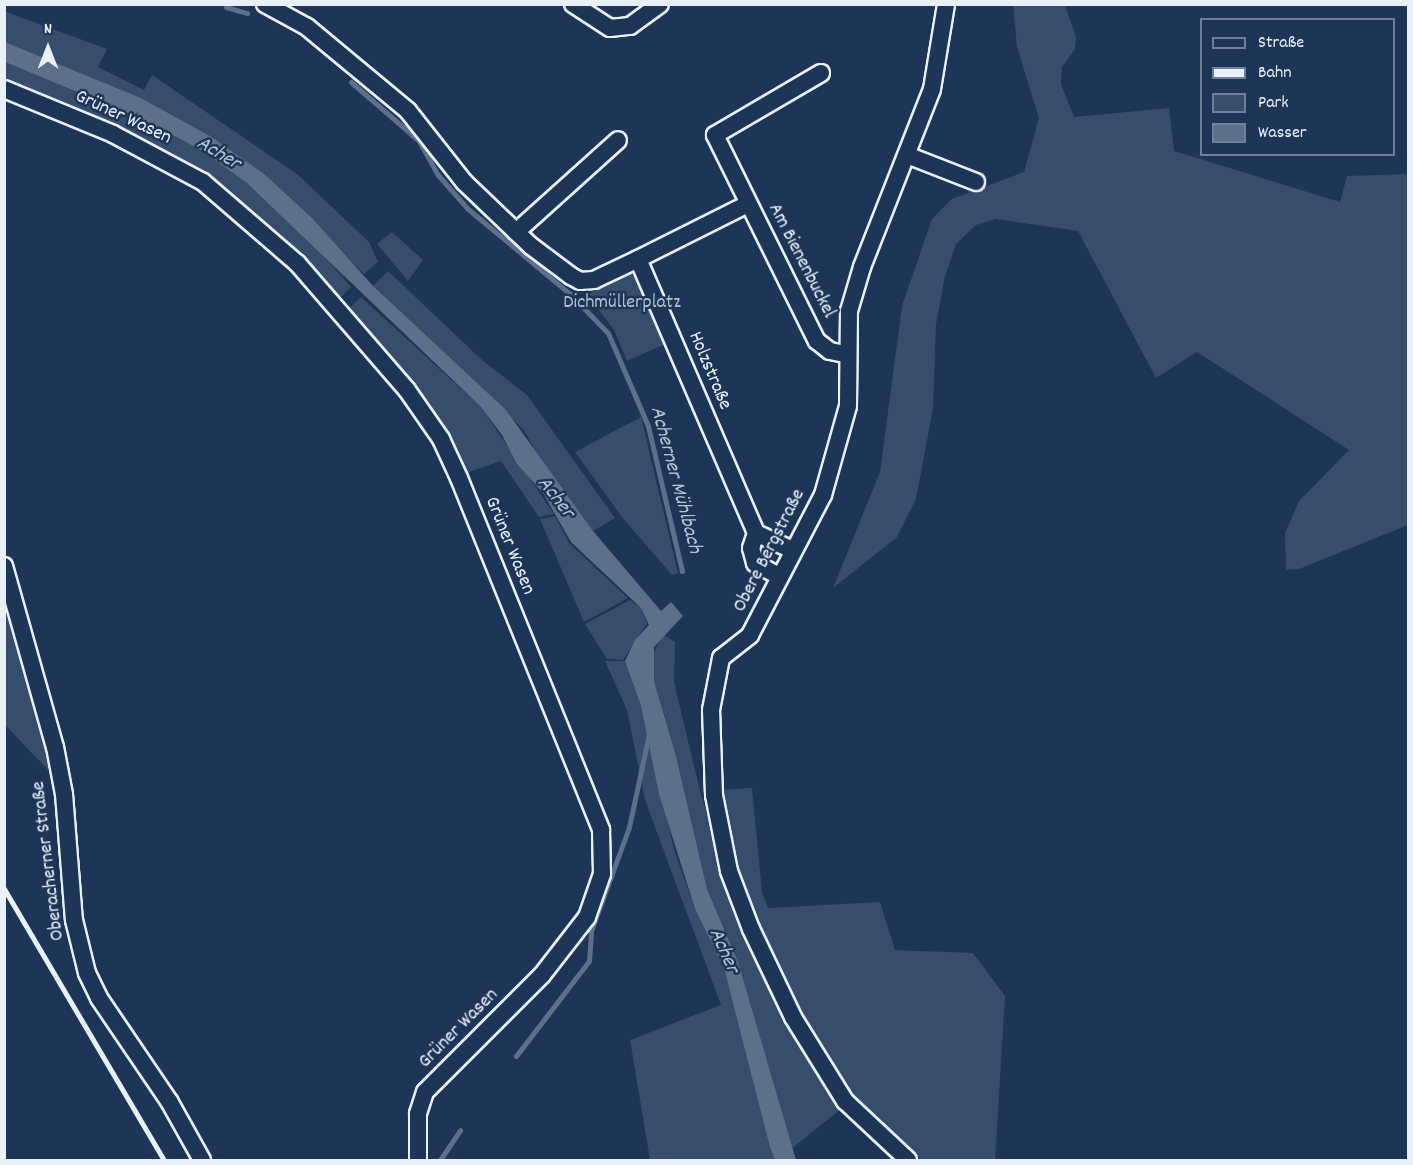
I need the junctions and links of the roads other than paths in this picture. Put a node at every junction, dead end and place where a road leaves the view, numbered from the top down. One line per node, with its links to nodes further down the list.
1 (265, 4): 11 (street)
2 (573, 4): 3 (street)
3 (660, 4)
4 (946, 4): 8 (street, Obere Bergstraße)
5 (821, 73): 10 (street, Am Bienenbuckel)
6 (4, 89): 19 (street, Grüner Wasen)
7 (618, 140): 11 (street)
8 (907, 155): 9 (street); 13 (street, Obere Bergstraße)
9 (976, 182)
10 (748, 204): 12 (street, Am Bienenbuckel); 13 (street, Am Bienenbuckel)
11 (516, 232): 12 (street)
12 (638, 259): 14 (street, Holzstraße)
13 (846, 354): 15 (street, Obere Bergstraße)
14 (756, 533): 15 (street); 17 (street, Holzstraße)
15 (792, 550): 17 (street, Obere Bergstraße)
16 (4, 566): 18 (street, Oberacherner Straße)
17 (778, 576): 20 (street, Obere Bergstraße)
18 (202, 1161)
19 (418, 1161)
20 (908, 1161)

